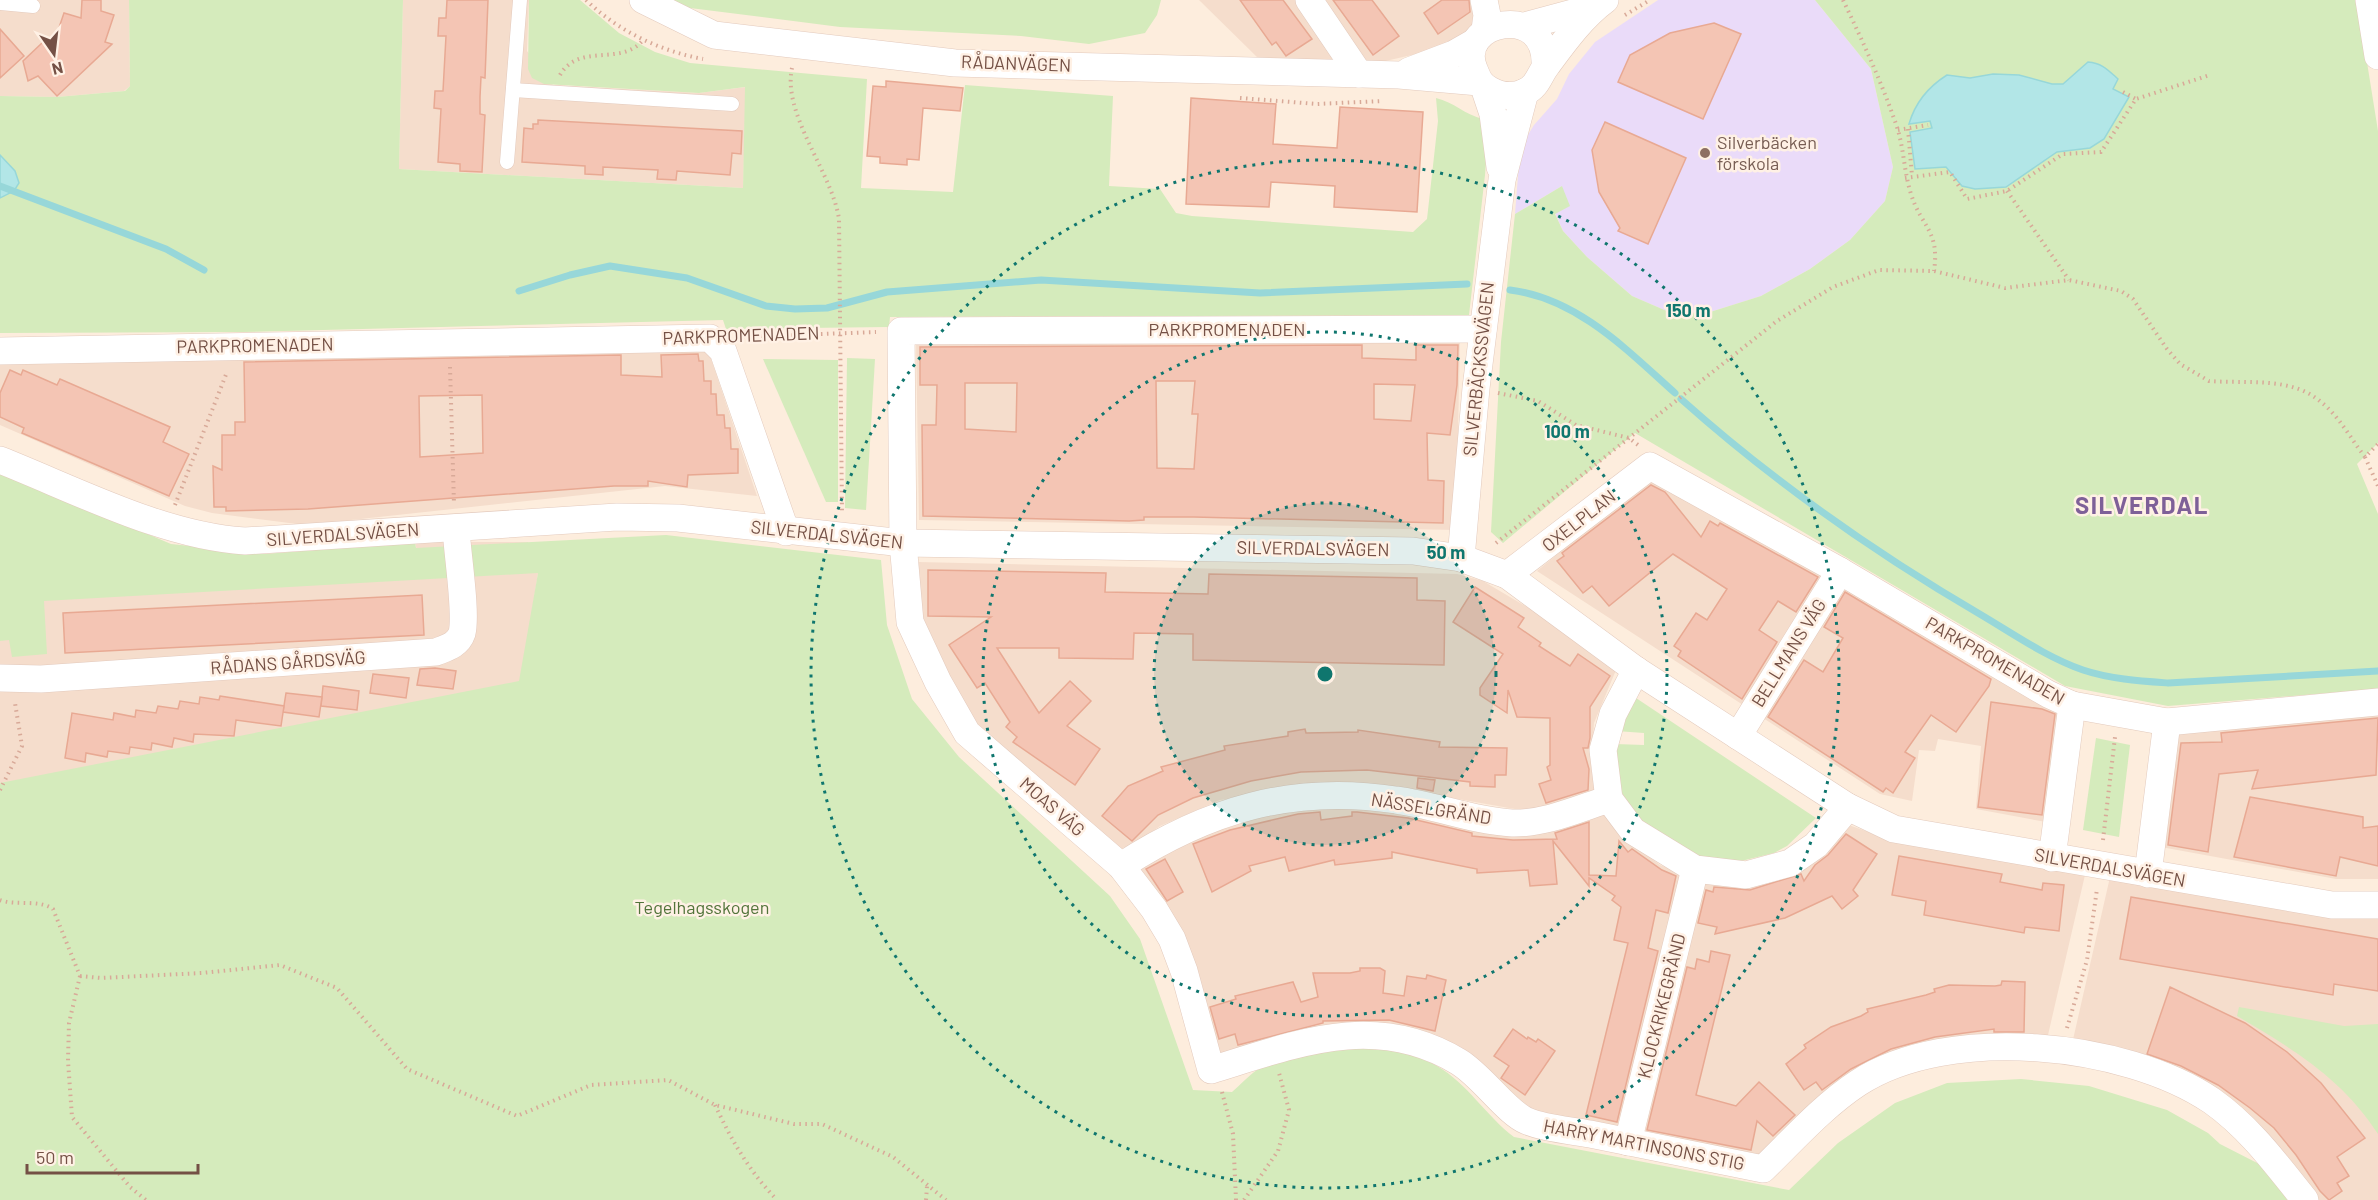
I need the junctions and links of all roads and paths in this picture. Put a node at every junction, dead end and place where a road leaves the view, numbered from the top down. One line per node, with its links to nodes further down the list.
1 (520, 0): 20 (lane)
2 (643, 0): 16 (street, RÅDANVÄGEN)
3 (1309, 0): 16 (street)
4 (1484, 0): 11 (street)
5 (1843, 0): 28 (path)
6 (2369, 0): 13 (street)
7 (0, 3): 9 (lane)
8 (1600, 4): 10 (street, RÅDANVÄGEN); 14 (street, RÅDANVÄGEN)
9 (33, 6)
10 (1517, 16): 11 (street, RÅDANVÄGEN); 14 (street)
11 (1480, 36): 17 (street, RÅDANVÄGEN); 19 (street)
12 (643, 40): 23 (path)
13 (2378, 56)
14 (1545, 67): 21 (street, RÅDANVÄGEN)
15 (792, 68): 38 (path)
16 (1359, 74): 17 (street, RÅDANVÄGEN)
17 (1399, 75): 19 (street, RÅDANVÄGEN)
18 (2210, 75): 24 (path)
19 (1482, 85): 21 (street, RÅDANVÄGEN); 32 (street, SILVERBÄCKSSVÄGEN)
20 (513, 90): 23 (lane); 29 (lane)
21 (1525, 92): 32 (street, SILVERBÄCKSSVÄGEN)
22 (2123, 92): 24 (path)
23 (558, 93): 25 (lane)
24 (2136, 99): 33 (path)
25 (732, 104)
26 (1928, 125): 27 (path)
27 (1908, 129): 28 (path); 30 (path)
28 (1898, 130): 31 (path)
29 (507, 162)
30 (1912, 176): 31 (path); 33 (path)
31 (1905, 178): 34 (path)
32 (1502, 180): 36 (street, SILVERBÄCKSSVÄGEN)
33 (2007, 191): 35 (path)
34 (1934, 271): 35 (path); 44 (path)
35 (2070, 280): 46 (path)
36 (1483, 329): 37 (street, PARKPROMENADEN); 43 (street, SILVERBÄCKSSVÄGEN)
37 (901, 331): 38 (path, PARKPROMENADEN); 59 (street, MOAS VÄG)
38 (841, 333): 39 (path, PARKPROMENADEN); 55 (path)
39 (710, 338): 40 (street, PARKPROMENADEN); 58 (street)
40 (449, 343): 41 (street, PARKPROMENADEN); 53 (path)
41 (237, 347): 42 (street, PARKPROMENADEN); 51 (path)
42 (0, 351)
43 (1476, 388): 44 (path); 57 (street, SILVERBÄCKSSVÄGEN)
44 (1629, 438): 48 (path); 60 (path)
45 (2378, 444): 46 (path)
46 (2365, 457): 49 (path)
47 (0, 460): 53 (street, SILVERDALSVÄGEN)
48 (1650, 466): 62 (street, OXELPLAN); 63 (street, PARKPROMENADEN)
49 (2378, 486)
50 (164, 501): 51 (path)
51 (175, 505): 52 (path)
52 (184, 509)
53 (455, 511): 58 (street, SILVERDALSVÄGEN); 65 (street, RÅDANS GÅRDSVÄG)
54 (831, 514): 55 (path)
55 (842, 516): 56 (path)
56 (851, 517)
57 (1464, 526): 60 (path); 61 (street, SILVERBÄCKSSVÄGEN)
58 (786, 532): 59 (street, SILVERDALSVÄGEN)
59 (903, 543): 61 (street, SILVERDALSVÄGEN); 76 (street, MOAS VÄG)
60 (1496, 543): 62 (path)
61 (1461, 558): 62 (street, SILVERDALSVÄGEN)
62 (1516, 569): 64 (street, SILVERDALSVÄGEN)
63 (1840, 571): 67 (street, PARKPROMENADEN); 69 (street, BELLMANS VÄG)
64 (1636, 670): 69 (street, SILVERDALSVÄGEN); 71 (street)
65 (6, 678): 70 (path)
66 (2378, 702): 68 (street, PARKPROMENADEN)
67 (2072, 705): 68 (street, PARKPROMENADEN); 75 (street)
68 (2167, 722): 78 (street)
69 (1738, 736): 72 (street, SILVERDALSVÄGEN)
70 (0, 790)
71 (1609, 799): 76 (street, NÄSSELGRÄND); 77 (street)
72 (1848, 807): 75 (street, SILVERDALSVÄGEN); 77 (street)
73 (2093, 838): 74 (path)
74 (2112, 842)
75 (2052, 858): 78 (street, SILVERDALSVÄGEN)
76 (1120, 866): 83 (street, MOAS VÄG)
77 (1695, 869): 85 (street, KLOCKRIKEGRÄND)
78 (2148, 874): 80 (street, SILVERDALSVÄGEN)
79 (0, 900): 81 (path)
80 (2378, 905)
81 (80, 976): 84 (path); 87 (path)
82 (1273, 1051): 83 (street, HARRY MARTINSONS STIG); 85 (street, HARRY MARTINSONS STIG); 92 (path)
83 (1211, 1070): 91 (path)
84 (715, 1105): 86 (path); 88 (path)
85 (1628, 1143): 93 (street, HARRY MARTINSONS STIG)
86 (927, 1186): 89 (path); 90 (path)
87 (146, 1200)
88 (777, 1200)
89 (926, 1200)
90 (946, 1200)
91 (1236, 1200)
92 (1244, 1200)
93 (2305, 1200)

